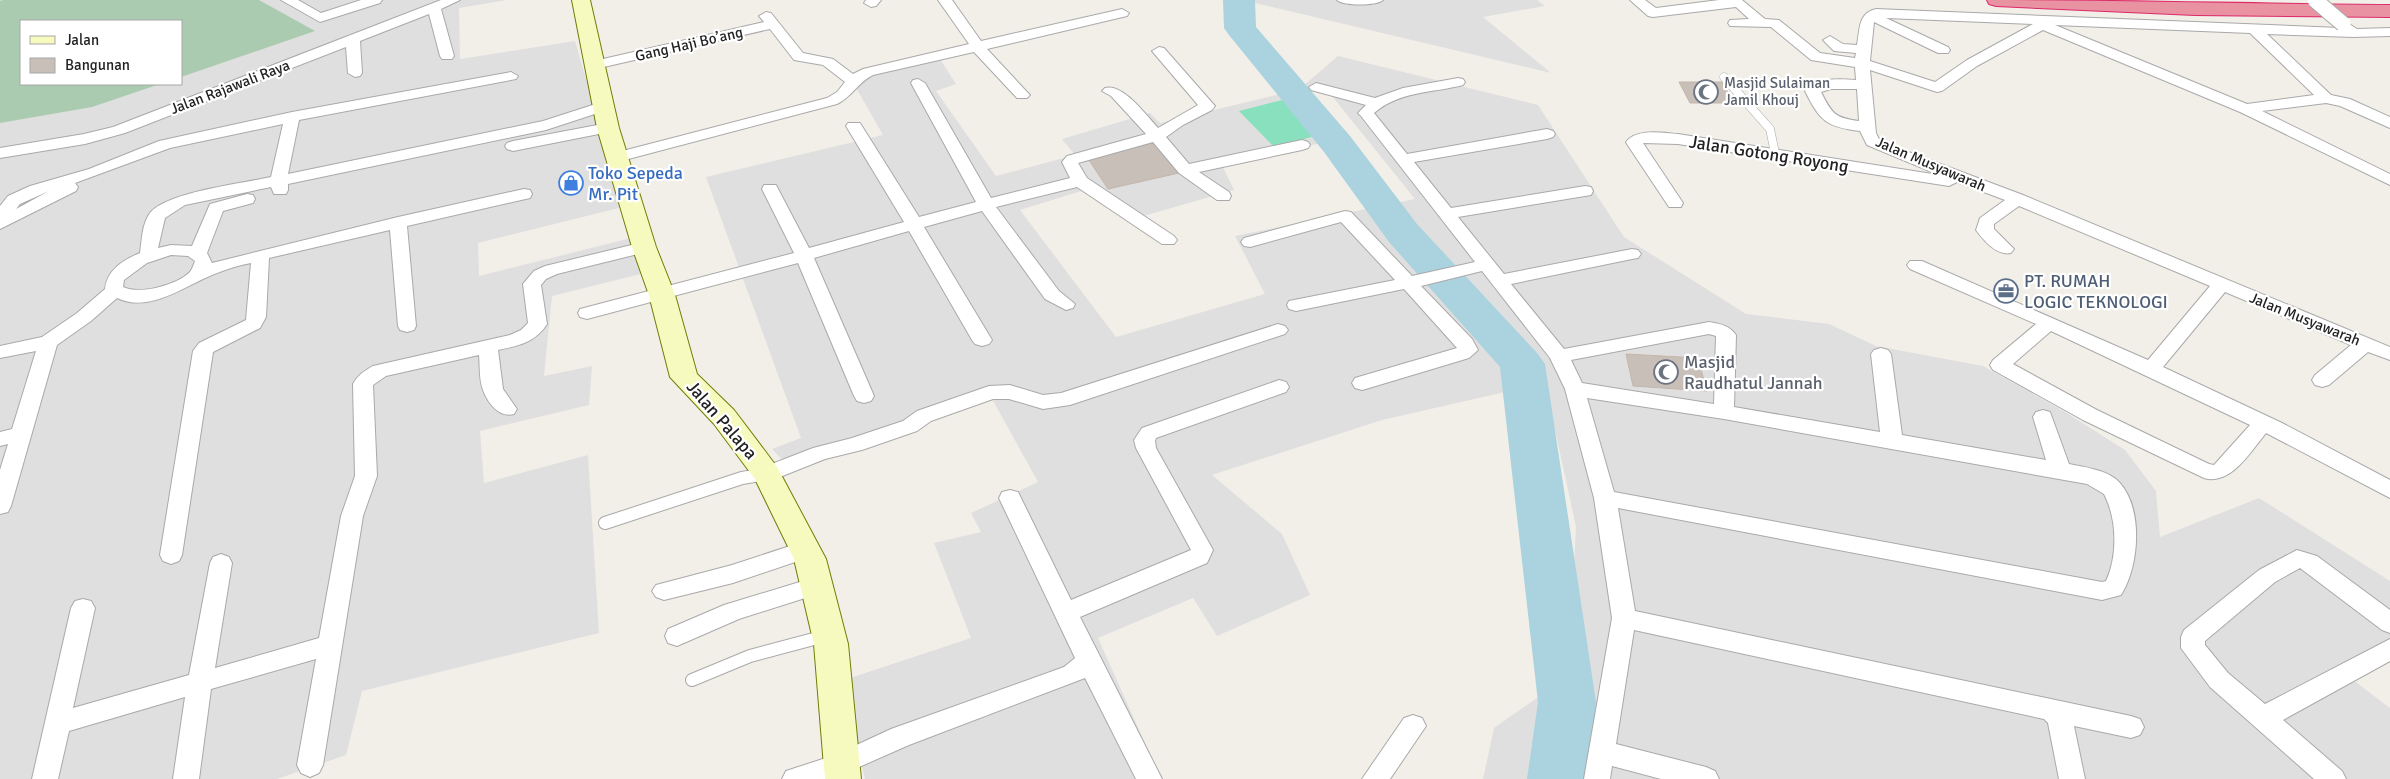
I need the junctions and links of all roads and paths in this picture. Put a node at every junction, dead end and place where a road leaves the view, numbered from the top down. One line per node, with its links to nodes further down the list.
1 (288, 0): 2 (street)
2 (375, 0)
3 (453, 0): 12 (street, Jalan Rajawali Raya)
4 (581, 0): 28 (street, Jalan Palapa)
5 (945, 0): 23 (street)
6 (1108, 0): 23 (street)
7 (1344, 0): 8 (street)
8 (1367, 0)
9 (1637, 0): 15 (street)
10 (1996, 0): 13 (highway)
11 (2314, 0): 18 (street, bridge)
12 (434, 7): 21 (street, Jalan Rajawali Raya); 26 (street)
13 (2390, 11)
14 (1871, 15): 16 (street); 24 (street); 27 (street, Jalan Musyawarah)
15 (1760, 21): 17 (street); 27 (street)
16 (2036, 22): 19 (street); 27 (street); 41 (street)
17 (1735, 23)
18 (2349, 29): 19 (street); 20 (street)
19 (2256, 30): 39 (street)
20 (2390, 32)
21 (353, 38): 29 (street); 51 (street, Jalan Rajawali Raya)
22 (1830, 40): 27 (street)
23 (978, 46): 32 (street); 38 (street)
24 (1943, 50)
25 (1159, 51): 49 (street)
26 (447, 56)
27 (1862, 56): 35 (street, Jalan Musyawarah)
28 (595, 65): 32 (street, Gang Haji Bo’ang); 43 (street, Jalan Palapa)
29 (355, 73)
30 (511, 76): 42 (street)
31 (1724, 77): 52 (lane)
32 (853, 81): 53 (street)
33 (1458, 82): 40 (street)
34 (918, 83): 65 (street)
35 (1865, 86): 46 (street, Jalan Musyawarah); 46 (street)
36 (1316, 87): 40 (street)
37 (1110, 91): 49 (street)
38 (1022, 96)
39 (2326, 98): 41 (street); 44 (street)
40 (1374, 103): 54 (street)
41 (2245, 109): 57 (street)
42 (292, 117): 59 (street); 69 (street)
43 (605, 118): 47 (street); 47 (street); 53 (street, Jalan Palapa)
44 (2390, 123)
45 (854, 126): 70 (street)
46 (1868, 127): 58 (street, Jalan Musyawarah)
47 (558, 129): 59 (street)
48 (1547, 134): 54 (street)
49 (1157, 136): 55 (street); 56 (street)
50 (1302, 145): 55 (street)
51 (0, 153)
52 (1775, 153): 58 (street, Jalan Gotong Royong); 66 (street, Jalan Gotong Royong)
53 (617, 157): 74 (street, Jalan Palapa)
54 (1404, 159): 67 (street)
55 (1185, 170): 63 (street)
56 (1080, 180): 65 (street); 71 (street)
57 (2390, 180)
58 (1977, 184): 64 (street, Jalan Musyawarah)
59 (280, 185): 77 (street); 79 (street)
60 (770, 189): 76 (street)
61 (1585, 191): 67 (street)
62 (524, 194): 68 (street)
63 (1223, 196)
64 (2016, 199): 73 (street); 83 (street, Jalan Musyawarah)
65 (984, 203): 70 (street); 86 (street)
66 (1675, 203)
67 (1448, 214): 81 (street)
68 (398, 222): 78 (street); 90 (street)
69 (0, 224)
70 (914, 224): 76 (street); 92 (street)
71 (1168, 240)
72 (1250, 242): 82 (street)
73 (2005, 249)
74 (646, 252): 85 (street, Jalan Palapa); 95 (street)
75 (1632, 254): 81 (street)
76 (804, 255): 85 (street); 105 (street)
77 (148, 256): 79 (street); 84 (street)
78 (260, 257): 79 (street); 121 (street)
79 (200, 263): 84 (street)
80 (1916, 265): 89 (street)
81 (1492, 272): 82 (street); 99 (street)
82 (1409, 281): 87 (street); 102 (street)
83 (2221, 285): 94 (street, Jalan Musyawarah); 100 (street)
84 (122, 294): 93 (street)
85 (662, 295): 88 (street); 114 (street, Jalan Palapa)
86 (1066, 304)
87 (1296, 305)
88 (587, 313)
89 (2049, 323): 100 (street); 109 (street)
90 (407, 326)
91 (1278, 330): 114 (street)
92 (982, 340)
93 (48, 342): 96 (street); 110 (street)
94 (2365, 344): 98 (street, Jalan Musyawarah); 101 (street)
95 (488, 347): 106 (street); 131 (street)
96 (0, 352)
97 (1881, 354): 112 (street)
98 (2390, 354)
99 (1559, 356): 104 (street); 107 (street)
100 (2150, 370): 109 (street)
101 (2322, 380)
102 (1362, 383)
103 (1279, 387): 126 (street)
104 (1575, 389): 107 (street); 117 (street)
105 (864, 396)
106 (507, 409)
107 (1724, 412): 112 (street)
108 (2043, 417): 113 (street)
109 (2263, 422): 115 (street)
110 (21, 434): 111 (street); 118 (street)
111 (0, 439)
112 (1892, 441): 113 (street)
113 (2060, 470): 117 (street)
114 (767, 474): 119 (lane); 120 (street, Jalan Palapa)
115 (2390, 490)
116 (1010, 498): 126 (street)
117 (1605, 498): 127 (street)
118 (0, 506)
119 (605, 523)
120 (805, 550): 123 (street, Jalan Palapa); 124 (street)
121 (171, 555)
122 (222, 563): 135 (street)
123 (816, 586): 129 (street, Jalan Palapa); 130 (street)
124 (664, 591)
125 (83, 608): 138 (street)
126 (1065, 613): 133 (street)
127 (1624, 618): 136 (street); 141 (street)
128 (2390, 623): 137 (street)
129 (829, 635): 134 (lane); 143 (street, Jalan Palapa)
130 (677, 636)
131 (330, 645): 135 (street); 142 (street)
132 (2390, 649): 137 (street)
133 (1089, 661): 143 (street); 147 (street)
134 (692, 680)
135 (200, 681): 138 (street); 145 (street)
136 (2053, 711): 140 (street); 151 (street)
137 (2264, 718): 152 (street)
138 (58, 723): 144 (street)
139 (1412, 726): 148 (street)
140 (2131, 727)
141 (1601, 752): 149 (street); 150 (street)
142 (310, 765)
143 (842, 772): 146 (street)
144 (45, 779)
145 (186, 779)
146 (795, 779)
147 (1150, 779)
148 (1375, 779)
149 (1597, 779)
150 (1706, 779)
151 (2072, 779)
152 (2333, 779)

